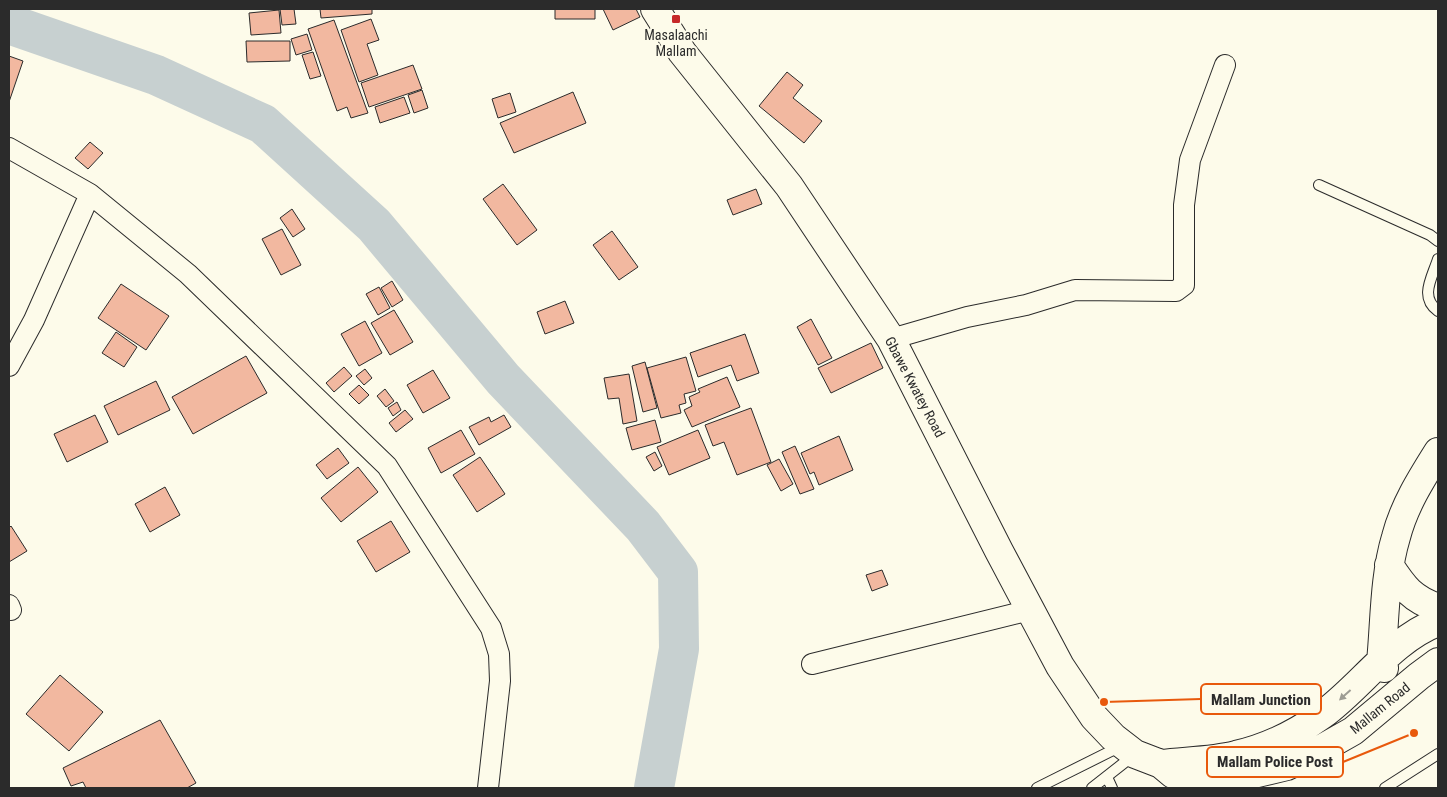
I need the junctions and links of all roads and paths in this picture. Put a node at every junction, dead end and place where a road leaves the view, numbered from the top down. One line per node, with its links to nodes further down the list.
1 (655, 9): 9 (street, Gbawe Kwatey Road)
2 (1225, 64): 9 (street)
3 (9, 148): 5 (street)
4 (1319, 185): 6 (lane)
5 (90, 194): 10 (street); 24 (street)
6 (1438, 241)
7 (1438, 259): 8 (lane)
8 (1438, 311)
9 (891, 339): 14 (street, Gbawe Kwatey Road)
10 (9, 366)
11 (1438, 452): 12 (street)
12 (1389, 565): 13 (street); 16 (street)
13 (1438, 608)
14 (1030, 610): 18 (street); 20 (street, Gbawe Kwatey Road)
15 (1438, 622): 16 (street)
16 (1381, 662): 19 (street); 22 (street, one-way to 22)
17 (1438, 662): 19 (street, Mallam Road)
18 (812, 664)
19 (1394, 696): 22 (street, Mallam Road)
20 (1129, 750): 22 (street, Gbawe Kwatey Road); 23 (lane); 25 (lane)
21 (1438, 754): 28 (lane)
22 (1160, 764)
23 (1107, 777): 26 (lane); 27 (lane)
24 (488, 788)
25 (1037, 788)
26 (1092, 788)
27 (1112, 788)
28 (1386, 788)

